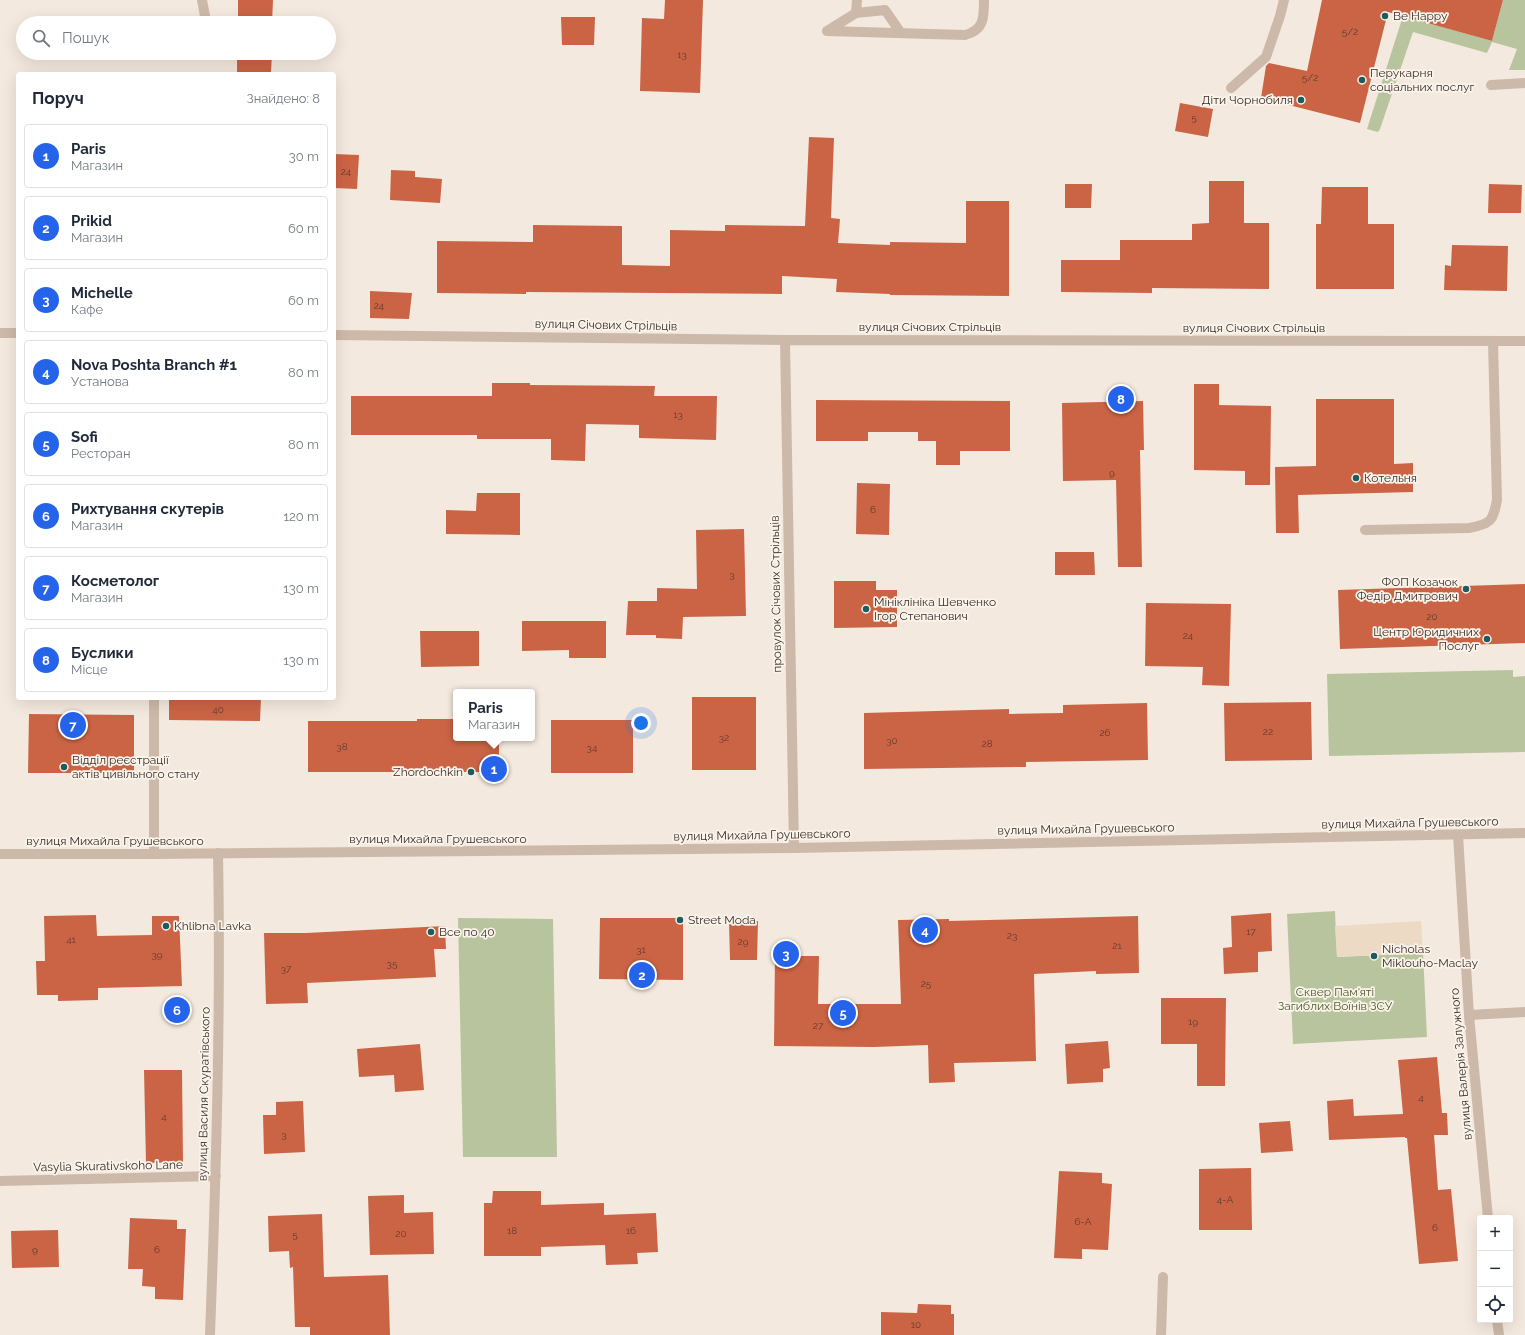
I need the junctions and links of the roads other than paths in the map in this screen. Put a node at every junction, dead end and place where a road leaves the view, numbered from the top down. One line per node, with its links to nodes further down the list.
1 (202, 0): 6 (street)
2 (857, 0): 5 (street)
3 (984, 0): 7 (street)
4 (1284, 0): 10 (street)
5 (856, 14): 7 (street); 7 (street)
6 (204, 16)
7 (901, 33)
8 (1525, 83): 9 (street)
9 (1491, 85)
10 (1231, 88)
11 (0, 333): 12 (street)
12 (16, 333)
13 (336, 335): 14 (street, вулиця Січових Стрільців)
14 (785, 340): 15 (street, вулиця Січових Стрільців); 21 (street, провулок Січових Стрільців)
15 (1493, 342): 16 (street, вулиця Січових Стрільців); 17 (street)
16 (1525, 342)
17 (1365, 530)
18 (154, 700): 24 (street)
19 (1525, 833): 20 (street, вулиця Михайла Грушевського)
20 (1458, 835): 21 (street, вулиця Михайла Грушевського); 26 (street, вулиця Валерія Залужного)
21 (794, 848): 22 (street, вулиця Михайла Грушевського)
22 (218, 853): 24 (street, вулиця Михайла Грушевського); 27 (street, вулиця Василя Скуратівського)
23 (0, 854): 24 (street, вулиця Михайла Грушевського)
24 (154, 854)
25 (1525, 1012): 26 (street)
26 (1469, 1015): 29 (street, вулиця Валерія Залужного)
27 (216, 1176): 28 (street, Vasylia Skurativskoho Lane); 32 (street, вулиця Василя Скуратівського)
28 (0, 1181)
29 (1488, 1215)
30 (1163, 1277): 33 (street)
31 (1497, 1323): 34 (street)
32 (210, 1335)
33 (1161, 1335)
34 (1499, 1335)

